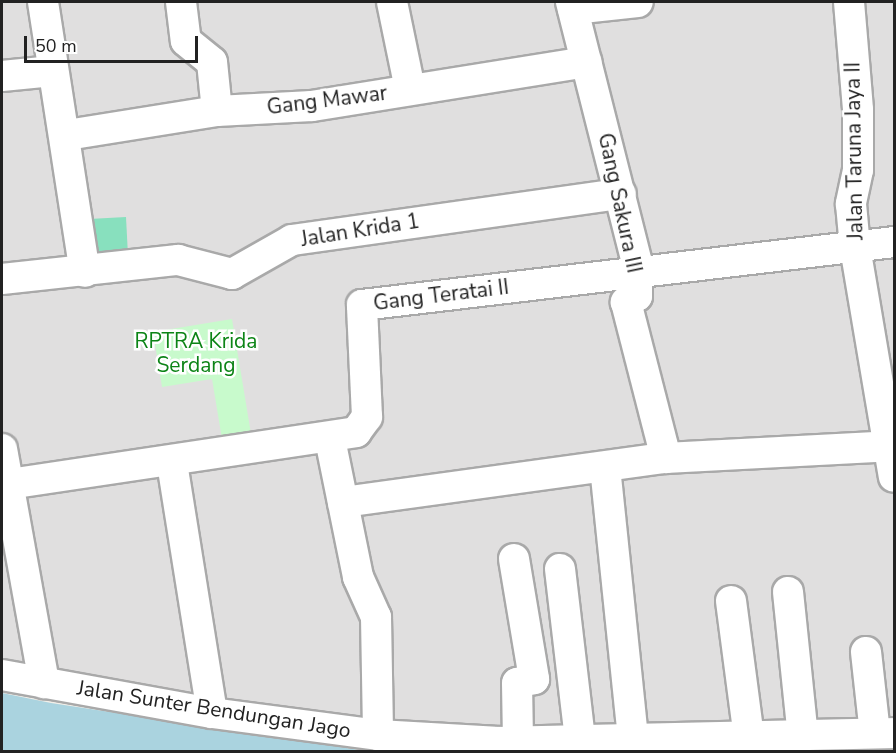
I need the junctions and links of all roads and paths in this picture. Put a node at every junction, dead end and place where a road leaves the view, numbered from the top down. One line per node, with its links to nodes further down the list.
1 (43, 2): 8 (street)
2 (180, 2): 11 (street)
3 (392, 2): 10 (street)
4 (638, 2): 6 (street)
5 (849, 2): 15 (street, Jalan Taruna Jaya II)
6 (572, 5): 7 (street, Gang Sakura III)
7 (587, 63): 10 (street, Gang Mawar); 13 (street, Gang Sakura III)
8 (53, 71): 9 (street); 12 (street)
9 (2, 76)
10 (410, 89): 11 (street, Gang Mawar)
11 (217, 111): 12 (street, Gang Mawar)
12 (67, 135): 17 (street)
13 (621, 194): 16 (street, Gang Sakura III); 17 (street, Jalan Krida 1)
14 (894, 242): 15 (street, Gang Teratai II)
15 (855, 247): 16 (street, Gang Teratai II); 20 (street, Jalan Taruna Jaya II)
16 (638, 270): 19 (street, Gang Teratai II); 22 (street, Gang Sakura III)
17 (86, 272): 18 (street, Jalan Krida 1)
18 (2, 279)
19 (330, 439): 23 (street, Gang Teratai II); 27 (street)
20 (893, 447): 22 (street); 25 (street, Jalan Taruna Jaya II)
21 (2, 449): 26 (street)
22 (666, 458): 24 (street)
23 (172, 463): 26 (street, Gang Teratai II); 35 (street)
24 (605, 466): 27 (street); 40 (street)
25 (894, 477)
26 (9, 484): 34 (street)
27 (343, 502): 37 (street)
28 (514, 559): 42 (street)
29 (560, 568): 41 (street)
30 (788, 592): 38 (street)
31 (731, 601): 39 (street)
32 (866, 652): 36 (street)
33 (2, 675): 34 (street, Jalan Sunter Bendungan Jago)
34 (44, 683): 35 (street, Jalan Sunter Bendungan Jago)
35 (212, 713): 37 (street, Jalan Sunter Bendungan Jago)
36 (885, 733): 38 (street, Jalan Sunter Bendungan Jago)
37 (378, 735): 42 (street, Jalan Sunter Bendungan Jago)
38 (803, 736): 39 (street, Jalan Sunter Bendungan Jago)
39 (749, 737): 40 (street, Jalan Sunter Bendungan Jago)
40 (633, 739): 41 (street, Jalan Sunter Bendungan Jago)
41 (580, 740): 42 (street, Jalan Sunter Bendungan Jago)
42 (518, 741)

